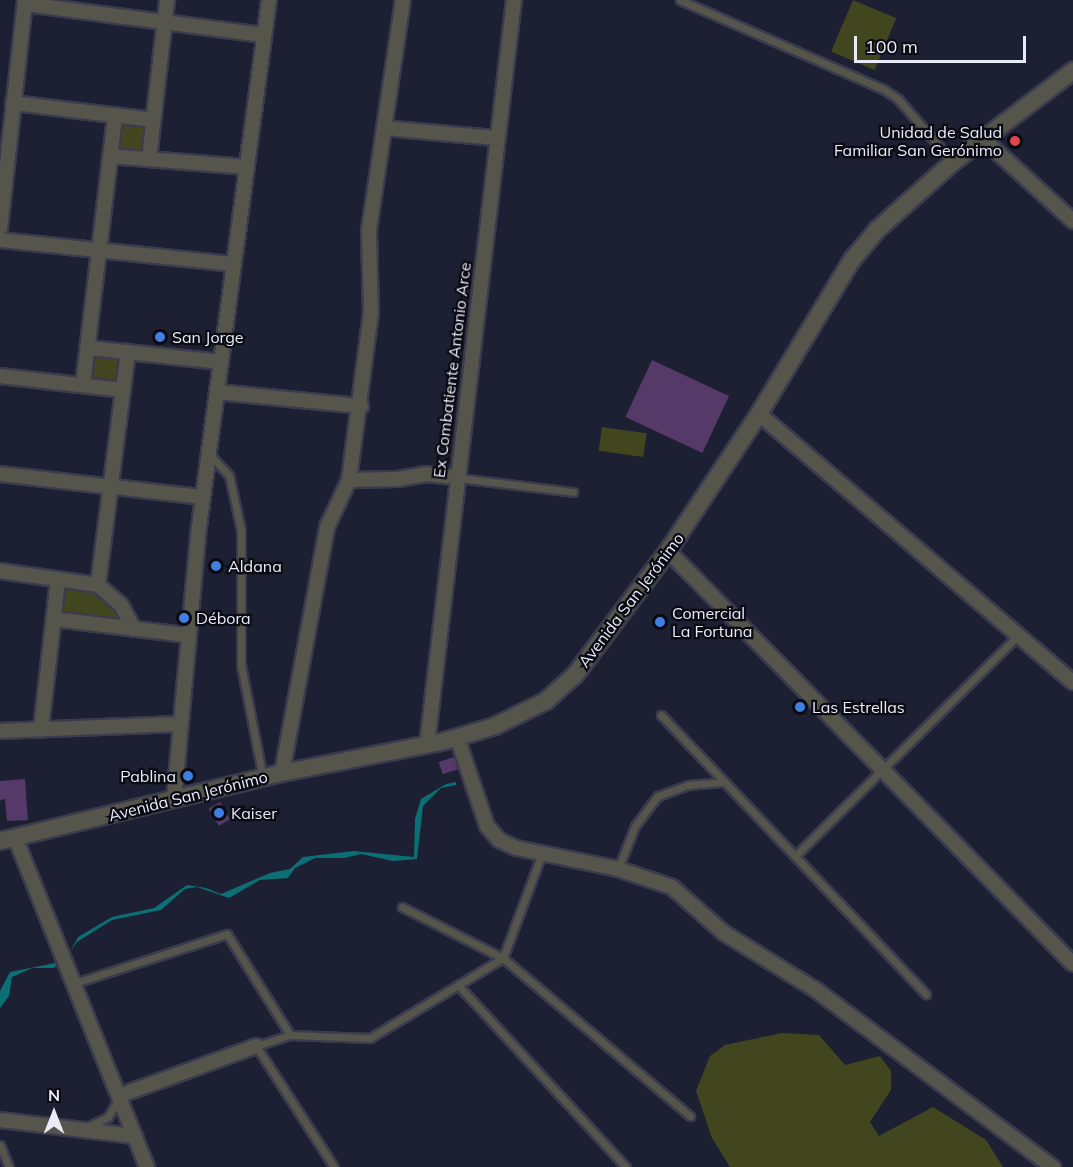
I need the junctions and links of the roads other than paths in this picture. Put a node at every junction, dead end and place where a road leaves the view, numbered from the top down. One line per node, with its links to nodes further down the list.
1 (167, 0): 7 (street)
2 (268, 0): 8 (street)
3 (403, 0): 13 (street)
4 (514, 0): 14 (street, Ex Combatiente Antonio Arce)
5 (680, 0): 19 (lane)
6 (25, 2): 7 (street); 10 (street)
7 (164, 22): 8 (street); 12 (street)
8 (264, 34): 20 (street)
9 (1073, 72): 16 (street, Avenida San Jerónimo)
10 (13, 103): 11 (street); 15 (street)
11 (115, 115): 12 (street); 17 (street)
12 (153, 120): 18 (street)
13 (384, 128): 14 (street); 33 (street)
14 (497, 138): 37 (street, Ex Combatiente Antonio Arce)
15 (4, 139): 22 (street)
16 (983, 139): 19 (street, Avenida San Jerónimo); 21 (street)
17 (110, 156): 18 (street); 24 (street)
18 (149, 159): 20 (street)
19 (953, 162): 34 (street, Avenida San Jerónimo)
20 (247, 167): 25 (street)
21 (1073, 221)
22 (0, 228)
23 (0, 240): 24 (street)
24 (99, 250): 25 (street); 26 (street)
25 (234, 264): 28 (street)
26 (88, 348): 27 (street); 30 (street)
27 (128, 352): 28 (street); 31 (street)
28 (221, 362): 32 (street)
29 (0, 376): 30 (street)
30 (83, 385): 31 (street)
31 (123, 390): 39 (street)
32 (217, 392): 33 (street); 35 (street)
33 (361, 406): 38 (street)
34 (759, 414): 42 (street, Avenida San Jerónimo); 48 (street)
35 (210, 451): 41 (street); 59 (lane)
36 (0, 474): 39 (street)
37 (455, 477): 38 (street); 40 (lane); 56 (street, Ex Combatiente Antonio Arce)
38 (349, 480): 58 (street)
39 (111, 486): 41 (street); 45 (street)
40 (573, 492)
41 (203, 497): 49 (street)
42 (668, 551): 55 (street, Avenida San Jerónimo); 57 (street)
43 (0, 571): 44 (street)
44 (58, 580): 45 (street); 46 (street)
45 (98, 585): 47 (street)
46 (54, 618): 47 (street); 53 (street)
47 (134, 629): 49 (street)
48 (1019, 633): 50 (street); 57 (lane)
49 (187, 635): 52 (street)
50 (1073, 682)
51 (661, 715): 60 (lane)
52 (179, 724): 53 (street); 61 (street)
53 (41, 729): 54 (street)
54 (0, 731)
55 (457, 738): 56 (street, Avenida San Jerónimo); 63 (street)
56 (427, 745): 58 (street, Avenida San Jerónimo)
57 (882, 771): 64 (lane); 68 (street)
58 (282, 773): 59 (street, Avenida San Jerónimo)
59 (263, 778): 61 (street, Avenida San Jerónimo)
60 (724, 782): 64 (lane); 65 (lane)
61 (174, 800): 62 (street, Avenida San Jerónimo)
62 (8, 839): 69 (street)
63 (542, 853): 65 (street); 67 (lane)
64 (795, 856): 71 (lane)
65 (618, 869): 84 (street)
66 (402, 907): 67 (lane)
67 (503, 958): 70 (lane); 75 (lane)
68 (1073, 964)
69 (75, 982): 72 (lane); 74 (street)
70 (458, 985): 72 (lane); 83 (lane)
71 (926, 994)
72 (290, 1035): 73 (lane)
73 (256, 1046): 74 (street); 82 (lane)
74 (121, 1095): 77 (lane); 78 (street)
75 (690, 1116)
76 (0, 1120): 77 (street)
77 (81, 1129): 78 (street)
78 (135, 1136): 81 (street)
79 (0, 1145): 80 (lane)
80 (9, 1167)
81 (147, 1167)
82 (334, 1167)
83 (626, 1167)
84 (1053, 1167)

